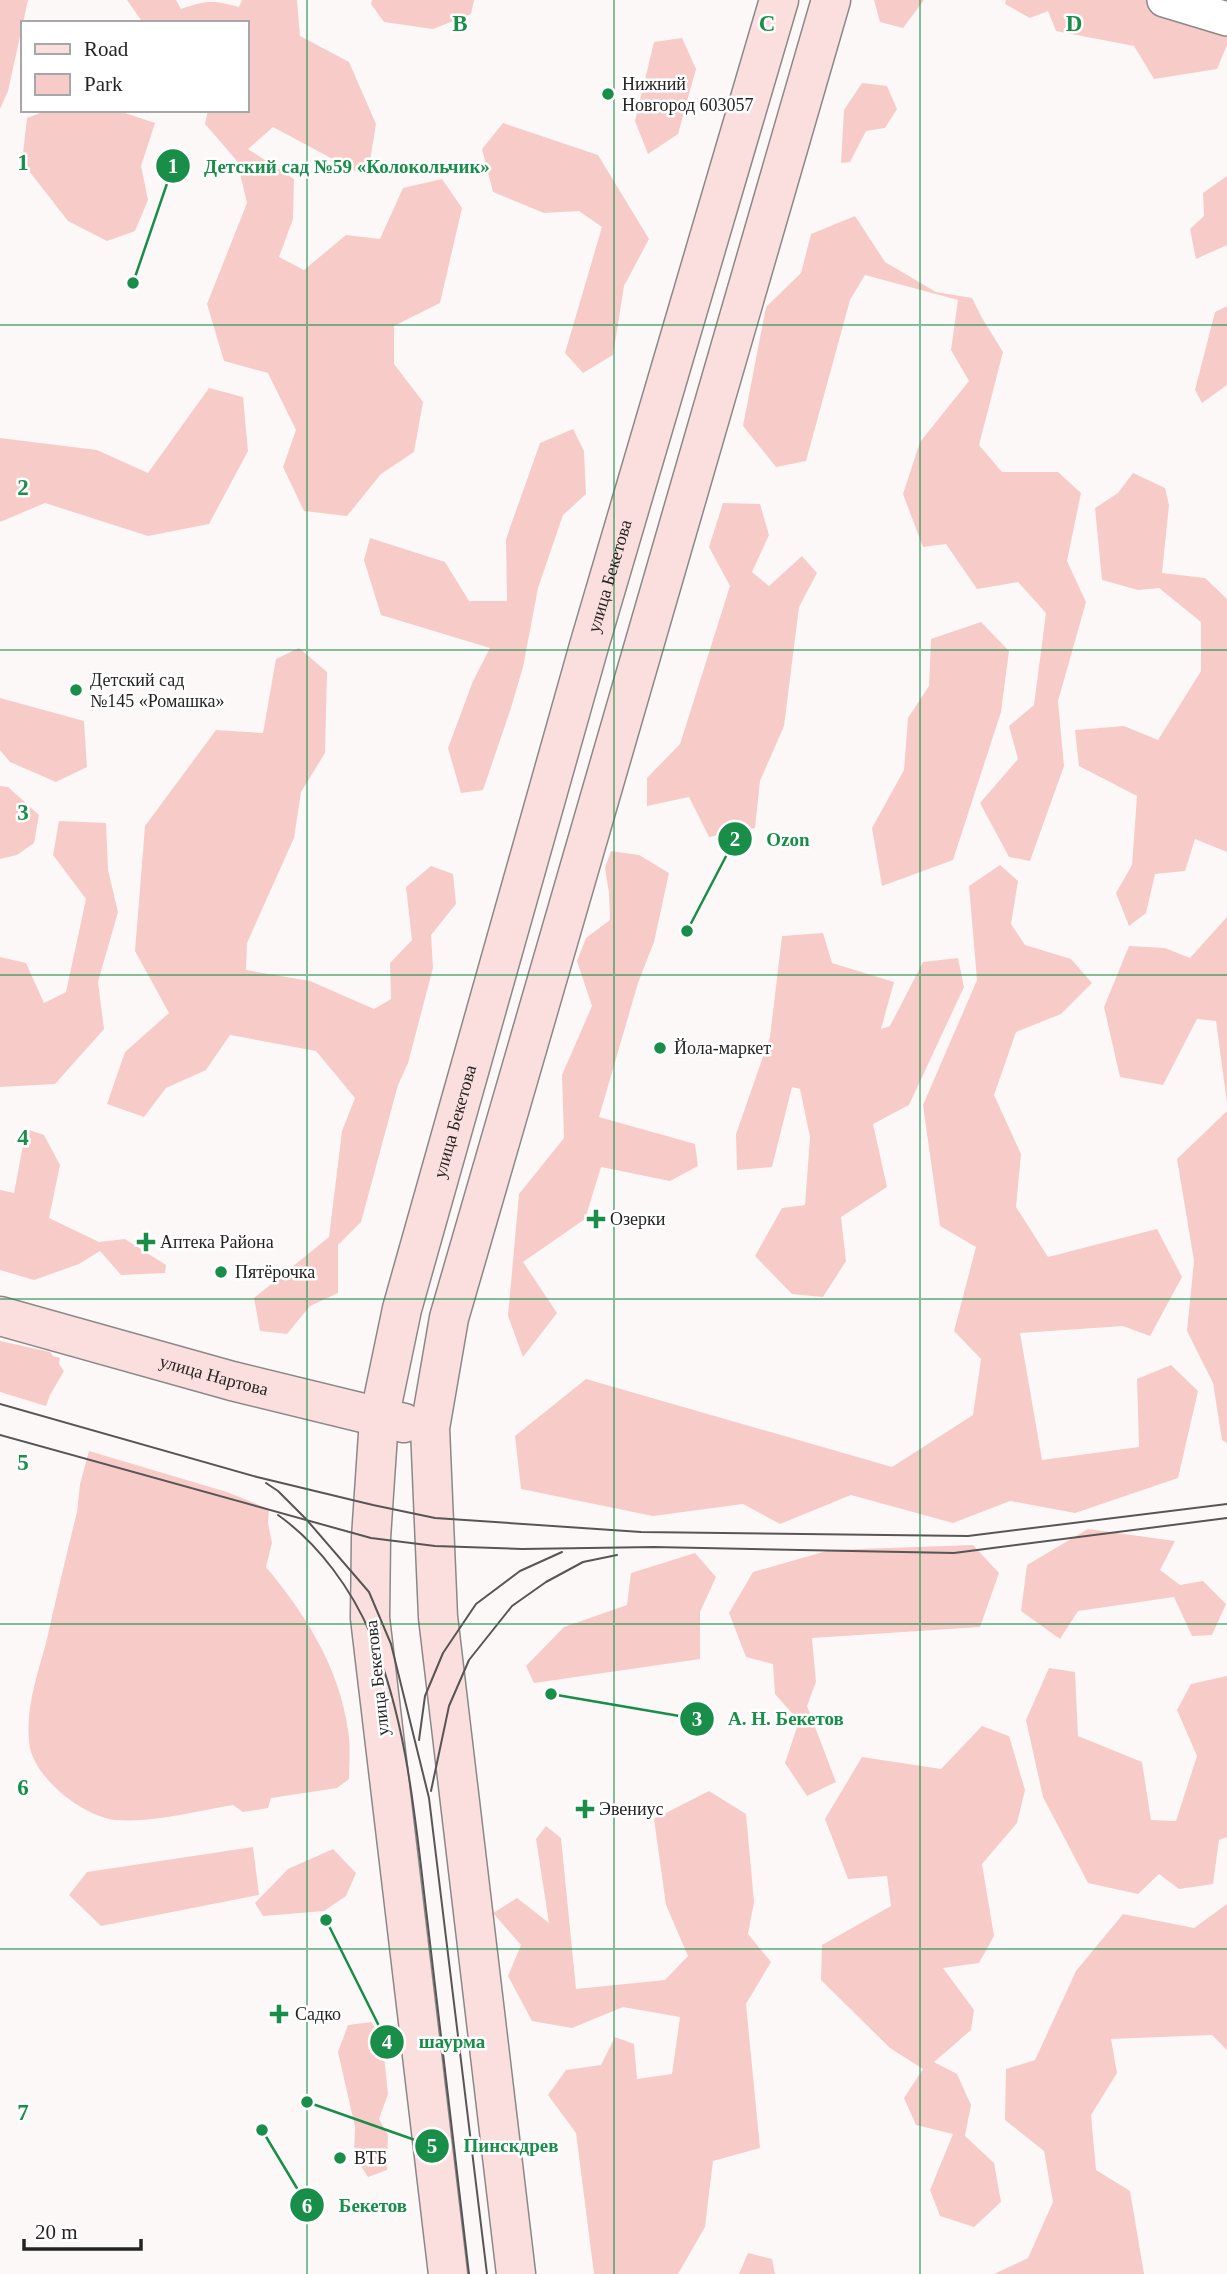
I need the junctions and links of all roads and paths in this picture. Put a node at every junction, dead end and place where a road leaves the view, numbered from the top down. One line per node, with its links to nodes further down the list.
1 (779, 0): 6 (main road, улица Бекетова)
2 (831, 0): 7 (main road)
3 (1164, 0): 4 (street)
4 (1227, 19)
5 (0, 1316): 6 (main road, улица Нартова)
6 (379, 1419): 7 (main road, улица Нартова); 8 (main road, улица Бекетова)
7 (430, 1428): 9 (main road)
8 (448, 2274)
9 (516, 2274)

